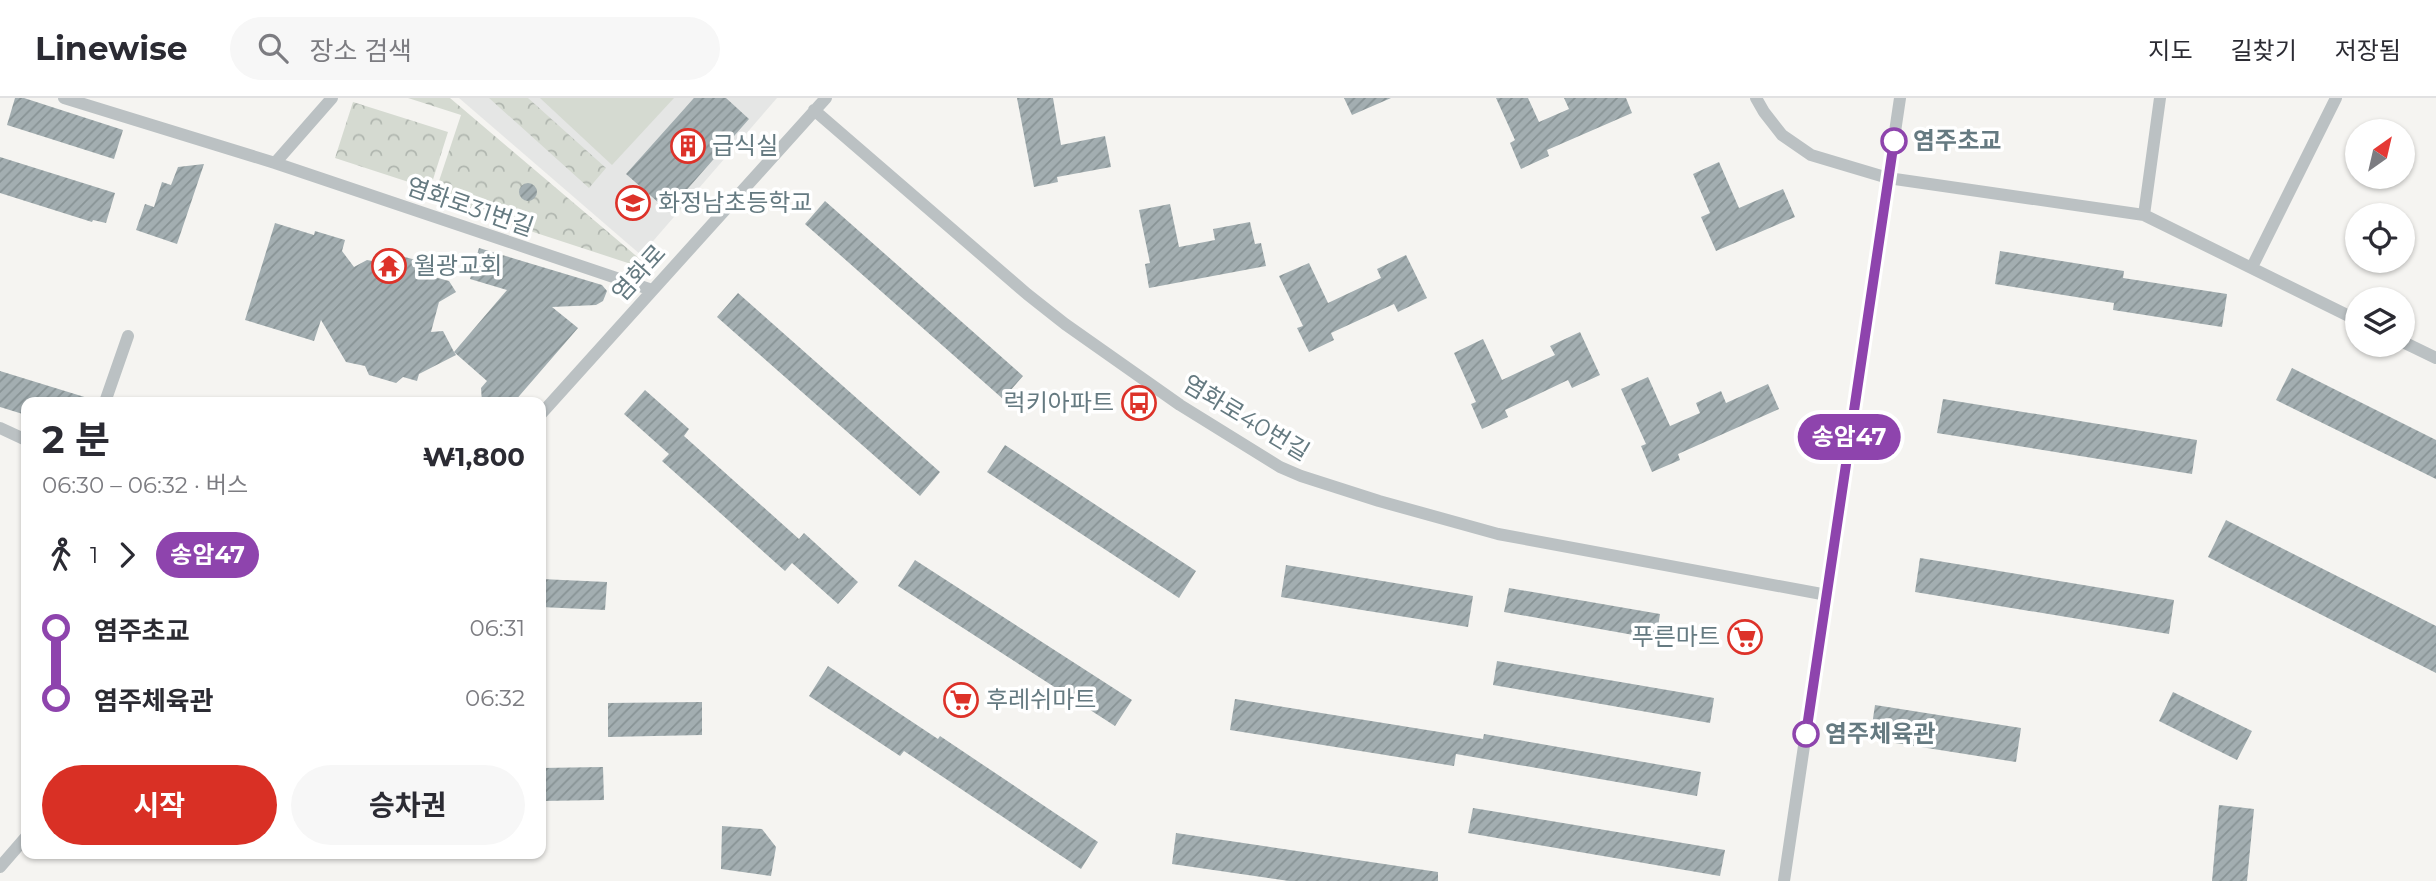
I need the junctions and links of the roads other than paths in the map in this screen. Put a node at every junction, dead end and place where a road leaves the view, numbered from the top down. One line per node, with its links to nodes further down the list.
1 (64, 98): 9 (street, 염화로31번길)
2 (332, 98): 9 (street)
3 (826, 98): 8 (street, 염화로)
4 (1756, 98): 10 (street)
5 (1900, 98): 10 (street)
6 (2160, 98): 11 (street)
7 (2336, 98): 12 (street)
8 (814, 110): 13 (street, 염화로); 22 (street, 염화로40번길)
9 (275, 163): 13 (street, 염화로31번길)
10 (1888, 178): 11 (street); 22 (street)
11 (2144, 215): 12 (street)
12 (2252, 267): 14 (street)
13 (652, 290): 19 (street, 염화로)
14 (2345, 314)
15 (128, 337): 18 (street)
16 (2415, 348): 17 (street)
17 (2436, 358)
18 (107, 397)
19 (546, 408)
20 (0, 428): 21 (street)
21 (21, 438)
22 (1827, 596): 25 (street)
23 (21, 843): 24 (street)
24 (0, 867)
25 (1784, 881)

